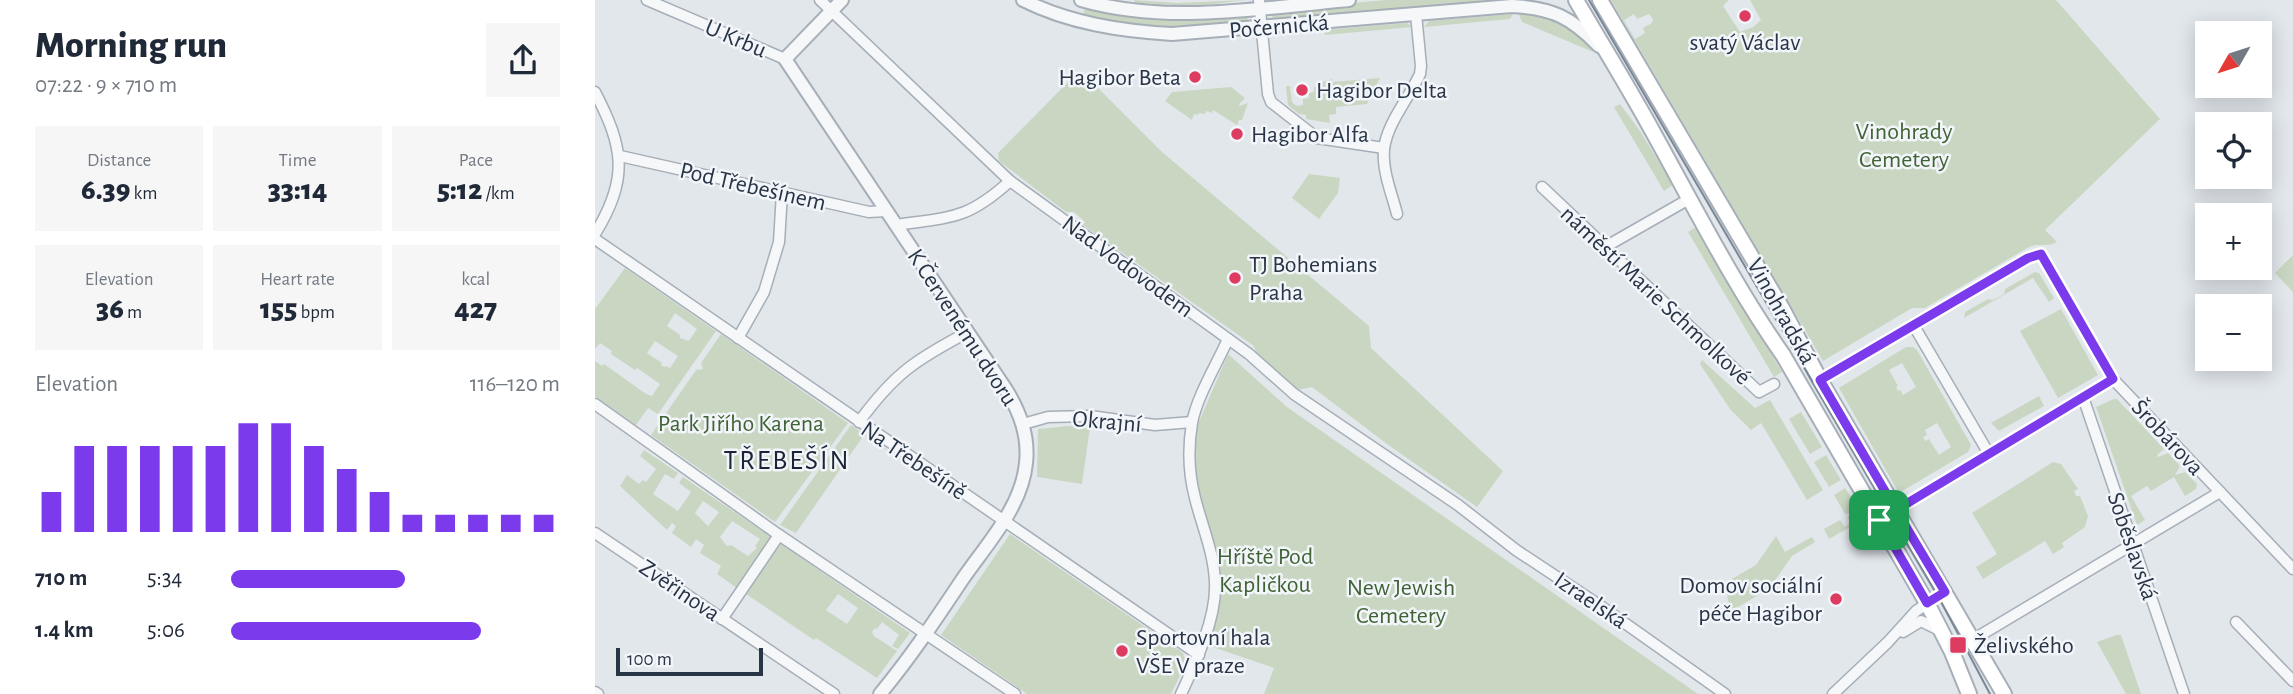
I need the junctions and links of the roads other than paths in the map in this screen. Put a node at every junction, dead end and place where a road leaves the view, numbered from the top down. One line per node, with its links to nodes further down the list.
1 (647, 0): 14 (street, U Krbu)
2 (820, 0): 10 (street, Nad Vodovodem)
3 (842, 0): 10 (street)
4 (1023, 0): 12 (street, Počernická)
5 (1081, 0): 9 (street, Počernická)
6 (1349, 0): 9 (street, Počernická)
7 (1576, 0): 13 (main road, Vinohradská)
8 (1600, 0): 32 (main road, Vinohradská)
9 (1259, 4): 12 (street)
10 (831, 11): 14 (street); 18 (street, Nad Vodovodem)
11 (1416, 14): 12 (street, Počernická); 13 (street, Počernická); 16 (street)
12 (1261, 28): 16 (street)
13 (1608, 55): 21 (main road, Vinohradská)
14 (785, 59): 22 (street, K Červenému dvoru)
15 (595, 92): 17 (street)
16 (1384, 148): 23 (street)
17 (620, 156): 20 (street, Pod Třebešínem); 25 (street)
18 (1010, 181): 24 (street); 30 (street, Nad Vodovodem)
19 (1542, 187): 26 (street, náměstí Marie Schmolkové)
20 (782, 193): 22 (street, Pod Třebešínem); 29 (street)
21 (1689, 200): 26 (street); 43 (main road, Vinohradská)
22 (886, 211): 24 (street, K Červenému dvoru)
23 (1397, 214)
24 (896, 225): 28 (street, K Červenému dvoru)
25 (595, 237): 29 (street, Na Třebešíně)
26 (1605, 247): 33 (street, náměstí Marie Schmolkové)
27 (1914, 326): 31 (street, Šrobárova); 32 (street); 39 (street)
28 (968, 332): 36 (street); 38 (street, K Červenému dvoru)
29 (738, 338): 36 (street, Na Třebešíně)
30 (1227, 339): 37 (street); 41 (street, Nad Vodovodem)
31 (2113, 379): 34 (street); 40 (street, Šrobárova)
32 (1820, 380): 42 (main road, Vinohradská)
33 (1774, 384)
34 (2083, 397): 39 (street); 47 (street, Soběslavská)
35 (595, 404): 46 (street)
36 (859, 422): 44 (street, Na Třebešíně)
37 (1192, 422): 38 (street, Okrajní); 57 (street)
38 (1023, 424): 44 (street, K Červenému dvoru)
39 (1989, 454): 42 (street)
40 (2220, 492): 47 (street); 48 (street, Šrobárova)
41 (1458, 505): 63 (street, Izraelská)
42 (1896, 510): 43 (street); 49 (main road, Vinohradská)
43 (1879, 520): 50 (main road, Vinohradská)
44 (1003, 521): 53 (street, K Červenému dvoru); 57 (street, Na Třebešíně)
45 (595, 533): 51 (street, Zvěřinova)
46 (779, 535): 51 (street); 53 (street)
47 (2133, 544): 55 (street); 67 (street, Soběslavská)
48 (2293, 569)
49 (1945, 592): 50 (street); 55 (main road, Vinohradská)
50 (1927, 603): 54 (main road, Vinohradská); 56 (street)
51 (722, 619): 59 (street, Zvěřinova)
52 (2237, 622): 58 (street)
53 (926, 633): 60 (street, K Červenému dvoru); 61 (street)
54 (1946, 639): 55 (street); 56 (street); 65 (main road, Vinohradská)
55 (1973, 640): 66 (main road, Vinohradská)
56 (1888, 642): 64 (street)
57 (1199, 655): 62 (street)
58 (2293, 681)
59 (834, 694)
60 (880, 694)
61 (1015, 694)
62 (1181, 694)
63 (1725, 694)
64 (1833, 694)
65 (1969, 694)
66 (2004, 694)
67 (2184, 694)

